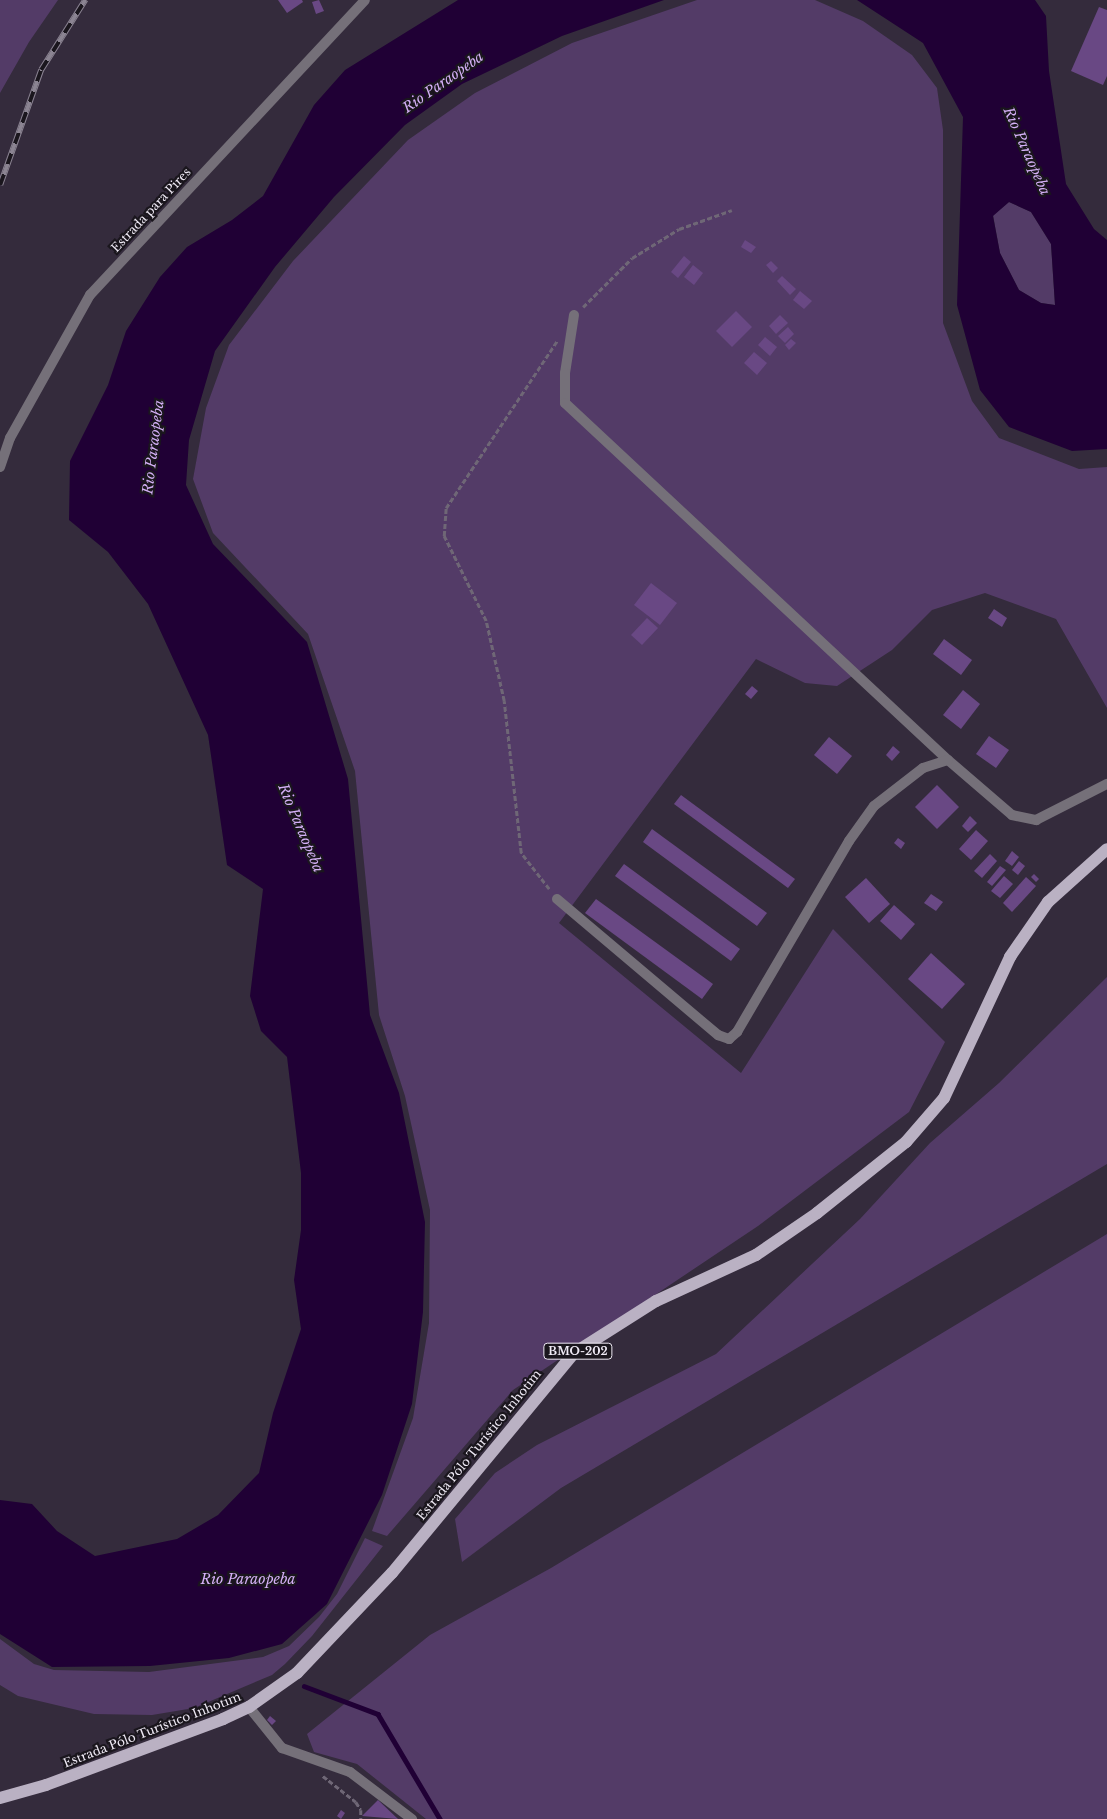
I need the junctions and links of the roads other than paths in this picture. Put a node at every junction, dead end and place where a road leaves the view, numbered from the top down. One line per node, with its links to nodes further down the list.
1 (365, 0): 3 (street, Estrada para Pires)
2 (574, 315): 4 (street)
3 (0, 467)
4 (948, 760): 5 (street); 7 (street)
5 (1107, 784)
6 (1107, 849): 8 (main road, Estrada Pólo Turístico Inhotim / BMO-202)
7 (557, 899)
8 (249, 1707): 9 (main road, Estrada Pólo Turístico Inhotim / BMO-202); 10 (street)
9 (0, 1798)
10 (412, 1819)

